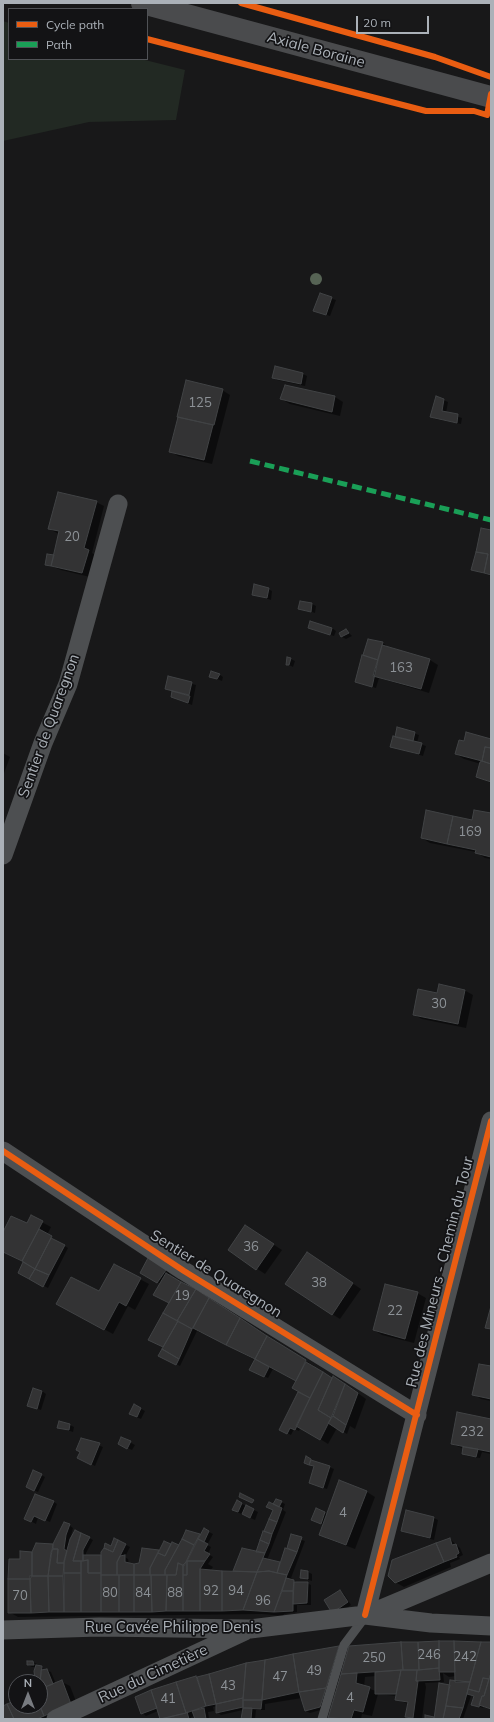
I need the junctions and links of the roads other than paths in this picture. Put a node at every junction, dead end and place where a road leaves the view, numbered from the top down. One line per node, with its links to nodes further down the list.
1 (142, 3): 2 (main road, Axiale Boraine)
2 (491, 97)
3 (118, 504): 4 (street, Sentier de Quaregnon)
4 (3, 855)
5 (491, 1121): 7 (street, Rue des Mineurs - Chemin du Tour)
6 (3, 1151): 7 (street, Sentier de Quaregnon)
7 (417, 1415): 9 (street, Rue des Mineurs - Chemin du Tour)
8 (491, 1563): 9 (street)
9 (365, 1615): 10 (street); 11 (street, Rue Cavée Philippe Denis); 14 (lane)
10 (491, 1626)
11 (250, 1629): 12 (street, Rue Cavée Philippe Denis); 13 (street, Rue du Cimetière)
12 (3, 1630)
13 (56, 1719)
14 (322, 1719)

